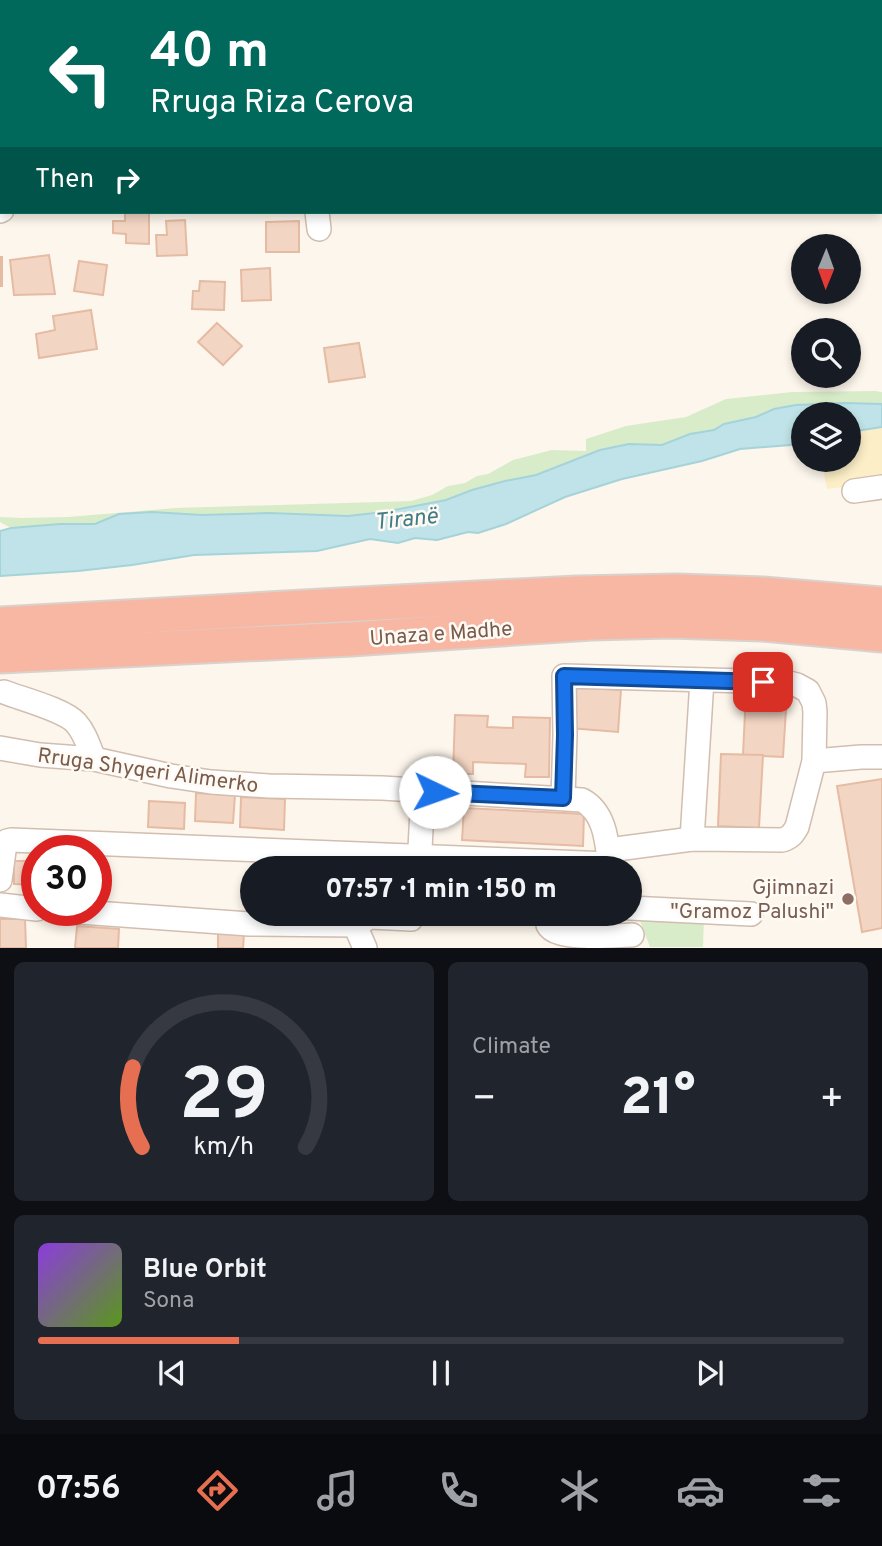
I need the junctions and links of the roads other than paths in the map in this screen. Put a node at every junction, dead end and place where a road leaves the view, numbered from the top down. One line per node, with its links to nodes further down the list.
1 (882, 487): 2 (street)
2 (854, 491)
3 (882, 588): 4 (highway)
4 (340, 604): 5 (highway); 6 (highway)
5 (882, 604)
6 (0, 624)
7 (882, 635): 8 (highway, Unaza e Madhe)
8 (351, 639): 9 (highway); 10 (highway, Unaza e Madhe)
9 (882, 652)
10 (0, 656)
11 (702, 680): 16 (street); 18 (street); 19 (street)
12 (4, 692): 15 (street)
13 (0, 748): 15 (street, Rruga Shyqeri Alimerko)
14 (882, 757): 16 (street)
15 (93, 759): 17 (street, Rruga Shyqeri Alimerko)
16 (814, 761): 19 (street)
17 (423, 791): 18 (street, Rruga Shyqeri Alimerko); 21 (street)
18 (563, 798): 22 (street, Rruga Shyqeri Alimerko)
19 (692, 839): 23 (street)
20 (273, 856): 24 (street)
21 (420, 856)
22 (608, 856)
23 (628, 856)
24 (0, 880)
25 (0, 905): 26 (street)
26 (21, 907)
27 (642, 909): 29 (street)
28 (112, 914): 32 (street)
29 (751, 914)
30 (549, 926): 33 (street)
31 (631, 932): 33 (street)
32 (356, 935)
33 (575, 942)

